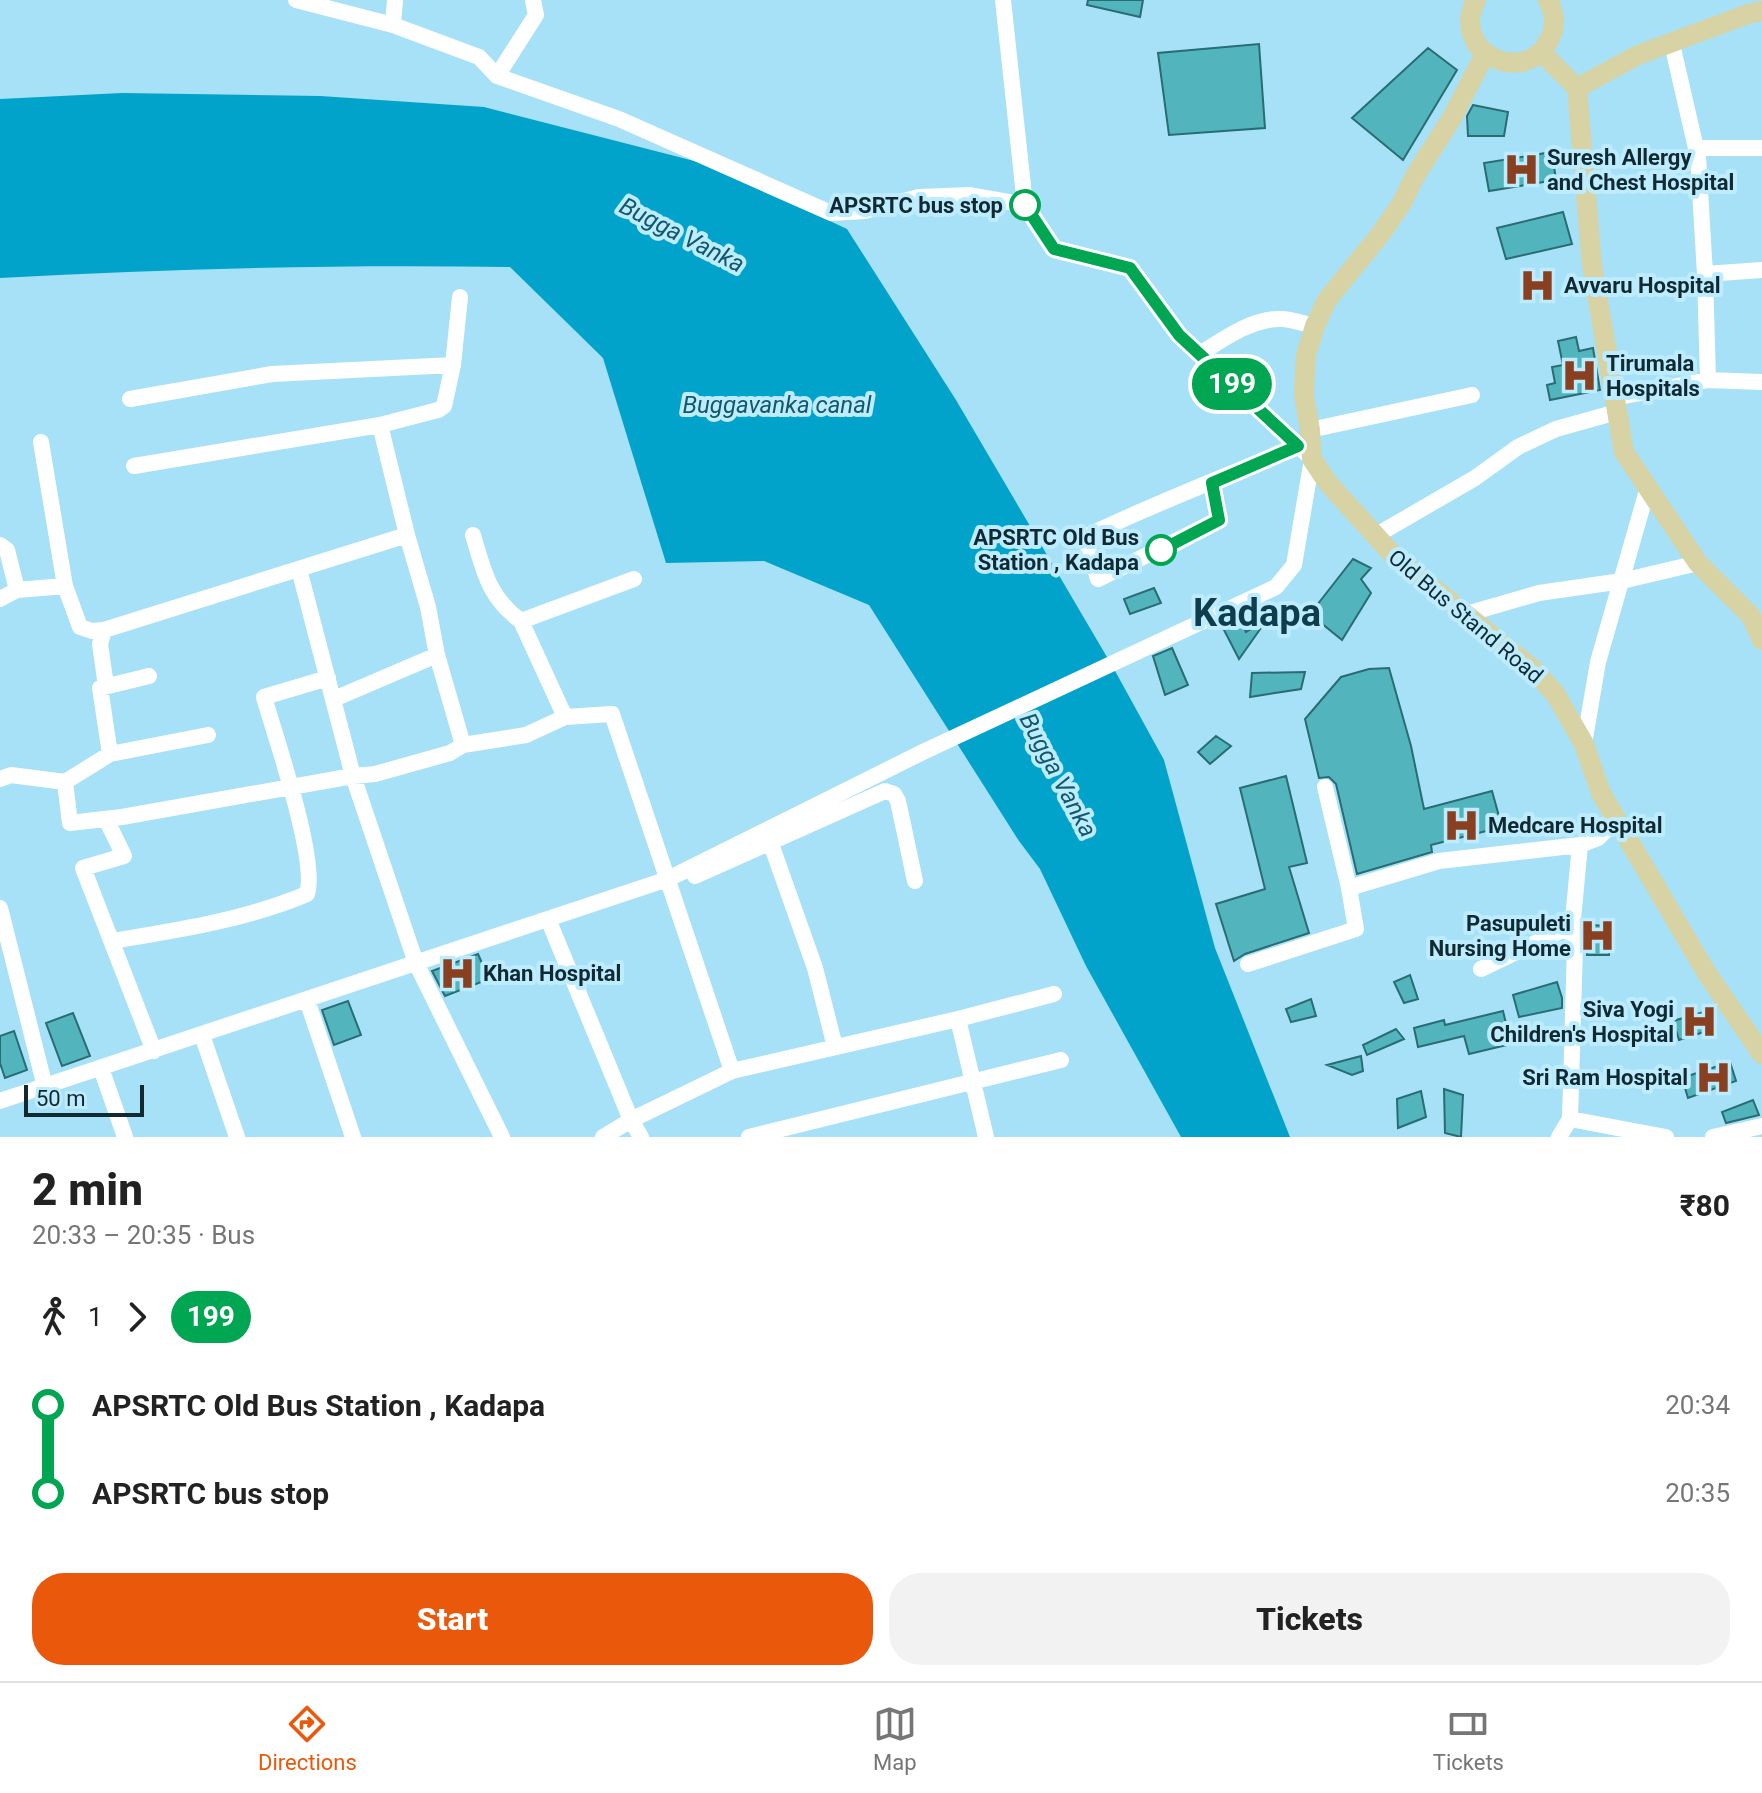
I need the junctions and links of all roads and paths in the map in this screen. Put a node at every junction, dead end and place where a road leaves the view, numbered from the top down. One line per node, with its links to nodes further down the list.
1 (296, 0): 8 (street)
2 (395, 0): 8 (street)
3 (533, 0): 12 (street)
4 (1004, 0): 16 (street)
5 (1548, 0): 10 (main road)
6 (1471, 1): 11 (main road)
7 (1762, 11): 9 (main road)
8 (393, 25): 12 (street)
9 (1672, 44): 13 (main road); 14 (street)
10 (1541, 52): 11 (main road); 13 (main road)
11 (1485, 54): 20 (main road, Old Bus Stand Road)
12 (497, 76): 16 (street)
13 (1577, 88): 27 (main road)
14 (1696, 148): 15 (street); 18 (street)
15 (1762, 148)
16 (1025, 205): 21 (street)
17 (1762, 270): 18 (street)
18 (1705, 274): 23 (street)
19 (460, 297): 22 (street)
20 (1315, 326): 21 (street); 30 (main road, Old Bus Stand Road)
21 (1200, 354): 30 (street)
22 (453, 365): 26 (street); 28 (street)
23 (1708, 380): 24 (street); 27 (street)
24 (1762, 382)
25 (1472, 395): 30 (street)
26 (130, 399)
27 (1616, 405): 33 (main road); 36 (street)
28 (380, 425): 31 (street); 34 (street)
29 (41, 442): 42 (street)
30 (1307, 445): 32 (street); 36 (main road, Old Bus Stand Road); 69 (street)
31 (134, 466)
32 (1212, 483): 32 (street)
33 (1648, 487): 38 (main road); 41 (street)
34 (407, 535): 39 (street); 49 (street)
35 (473, 535): 46 (street)
36 (1375, 536): 45 (main road, Old Bus Stand Road)
37 (0, 545): 43 (street)
38 (1698, 563): 41 (street); 48 (main road)
39 (299, 569): 47 (street); 51 (street)
40 (634, 579): 46 (street)
41 (1622, 581): 45 (street); 56 (street)
42 (65, 586): 43 (street); 47 (street)
43 (17, 590): 44 (street)
44 (0, 599)
45 (1463, 615): 56 (main road, Old Bus Stand Road)
46 (521, 621): 54 (street)
47 (104, 630): 52 (street)
48 (1762, 640)
49 (437, 655): 53 (street); 57 (street)
50 (149, 676): 52 (street)
51 (328, 678): 53 (street); 63 (street)
52 (106, 686): 58 (street)
53 (334, 699): 59 (street)
54 (565, 717): 57 (street); 69 (street)
55 (208, 735): 58 (street)
56 (1584, 744): 65 (main road, Old Bus Stand Road)
57 (463, 745): 59 (street)
58 (110, 754): 61 (street)
59 (353, 776): 63 (street); 75 (street)
60 (0, 779): 61 (street)
61 (65, 782): 64 (street)
62 (1325, 787): 70 (street)
63 (291, 789): 64 (street); 74 (street)
64 (106, 819): 74 (street)
65 (1617, 819): 67 (street); 84 (main road, Old Bus Stand Road)
66 (771, 844): 68 (street); 69 (street); 82 (street)
67 (1580, 845): 70 (street); 73 (street)
68 (915, 881)
69 (669, 883): 72 (street); 87 (street)
70 (1349, 888): 76 (street)
71 (0, 908): 89 (street)
72 (548, 919): 75 (street); 92 (street)
73 (1572, 930): 77 (street); 91 (street)
74 (112, 941): 83 (street)
75 (416, 963): 79 (street); 97 (street)
76 (1248, 964)
77 (1481, 969)
78 (1054, 994): 80 (street)
79 (307, 1000): 81 (street); 96 (street)
80 (958, 1019): 82 (street); 88 (street)
81 (202, 1035): 83 (street); 95 (street)
82 (835, 1047): 87 (street)
83 (154, 1051): 86 (street)
84 (1762, 1054)
85 (1061, 1060): 88 (street)
86 (101, 1068): 89 (street); 94 (street)
87 (732, 1071): 92 (street)
88 (972, 1081): 100 (street); 101 (street)
89 (45, 1087): 90 (street)
90 (0, 1101)
91 (1570, 1119): 102 (street); 103 (street)
92 (631, 1120): 98 (street); 99 (street)
93 (1762, 1126): 104 (street)
94 (125, 1137)
95 (237, 1137)
96 (353, 1137)
97 (502, 1137)
98 (603, 1137)
99 (641, 1137)
100 (749, 1137)
101 (986, 1137)
102 (1559, 1137)
103 (1666, 1137)
104 (1713, 1137)

